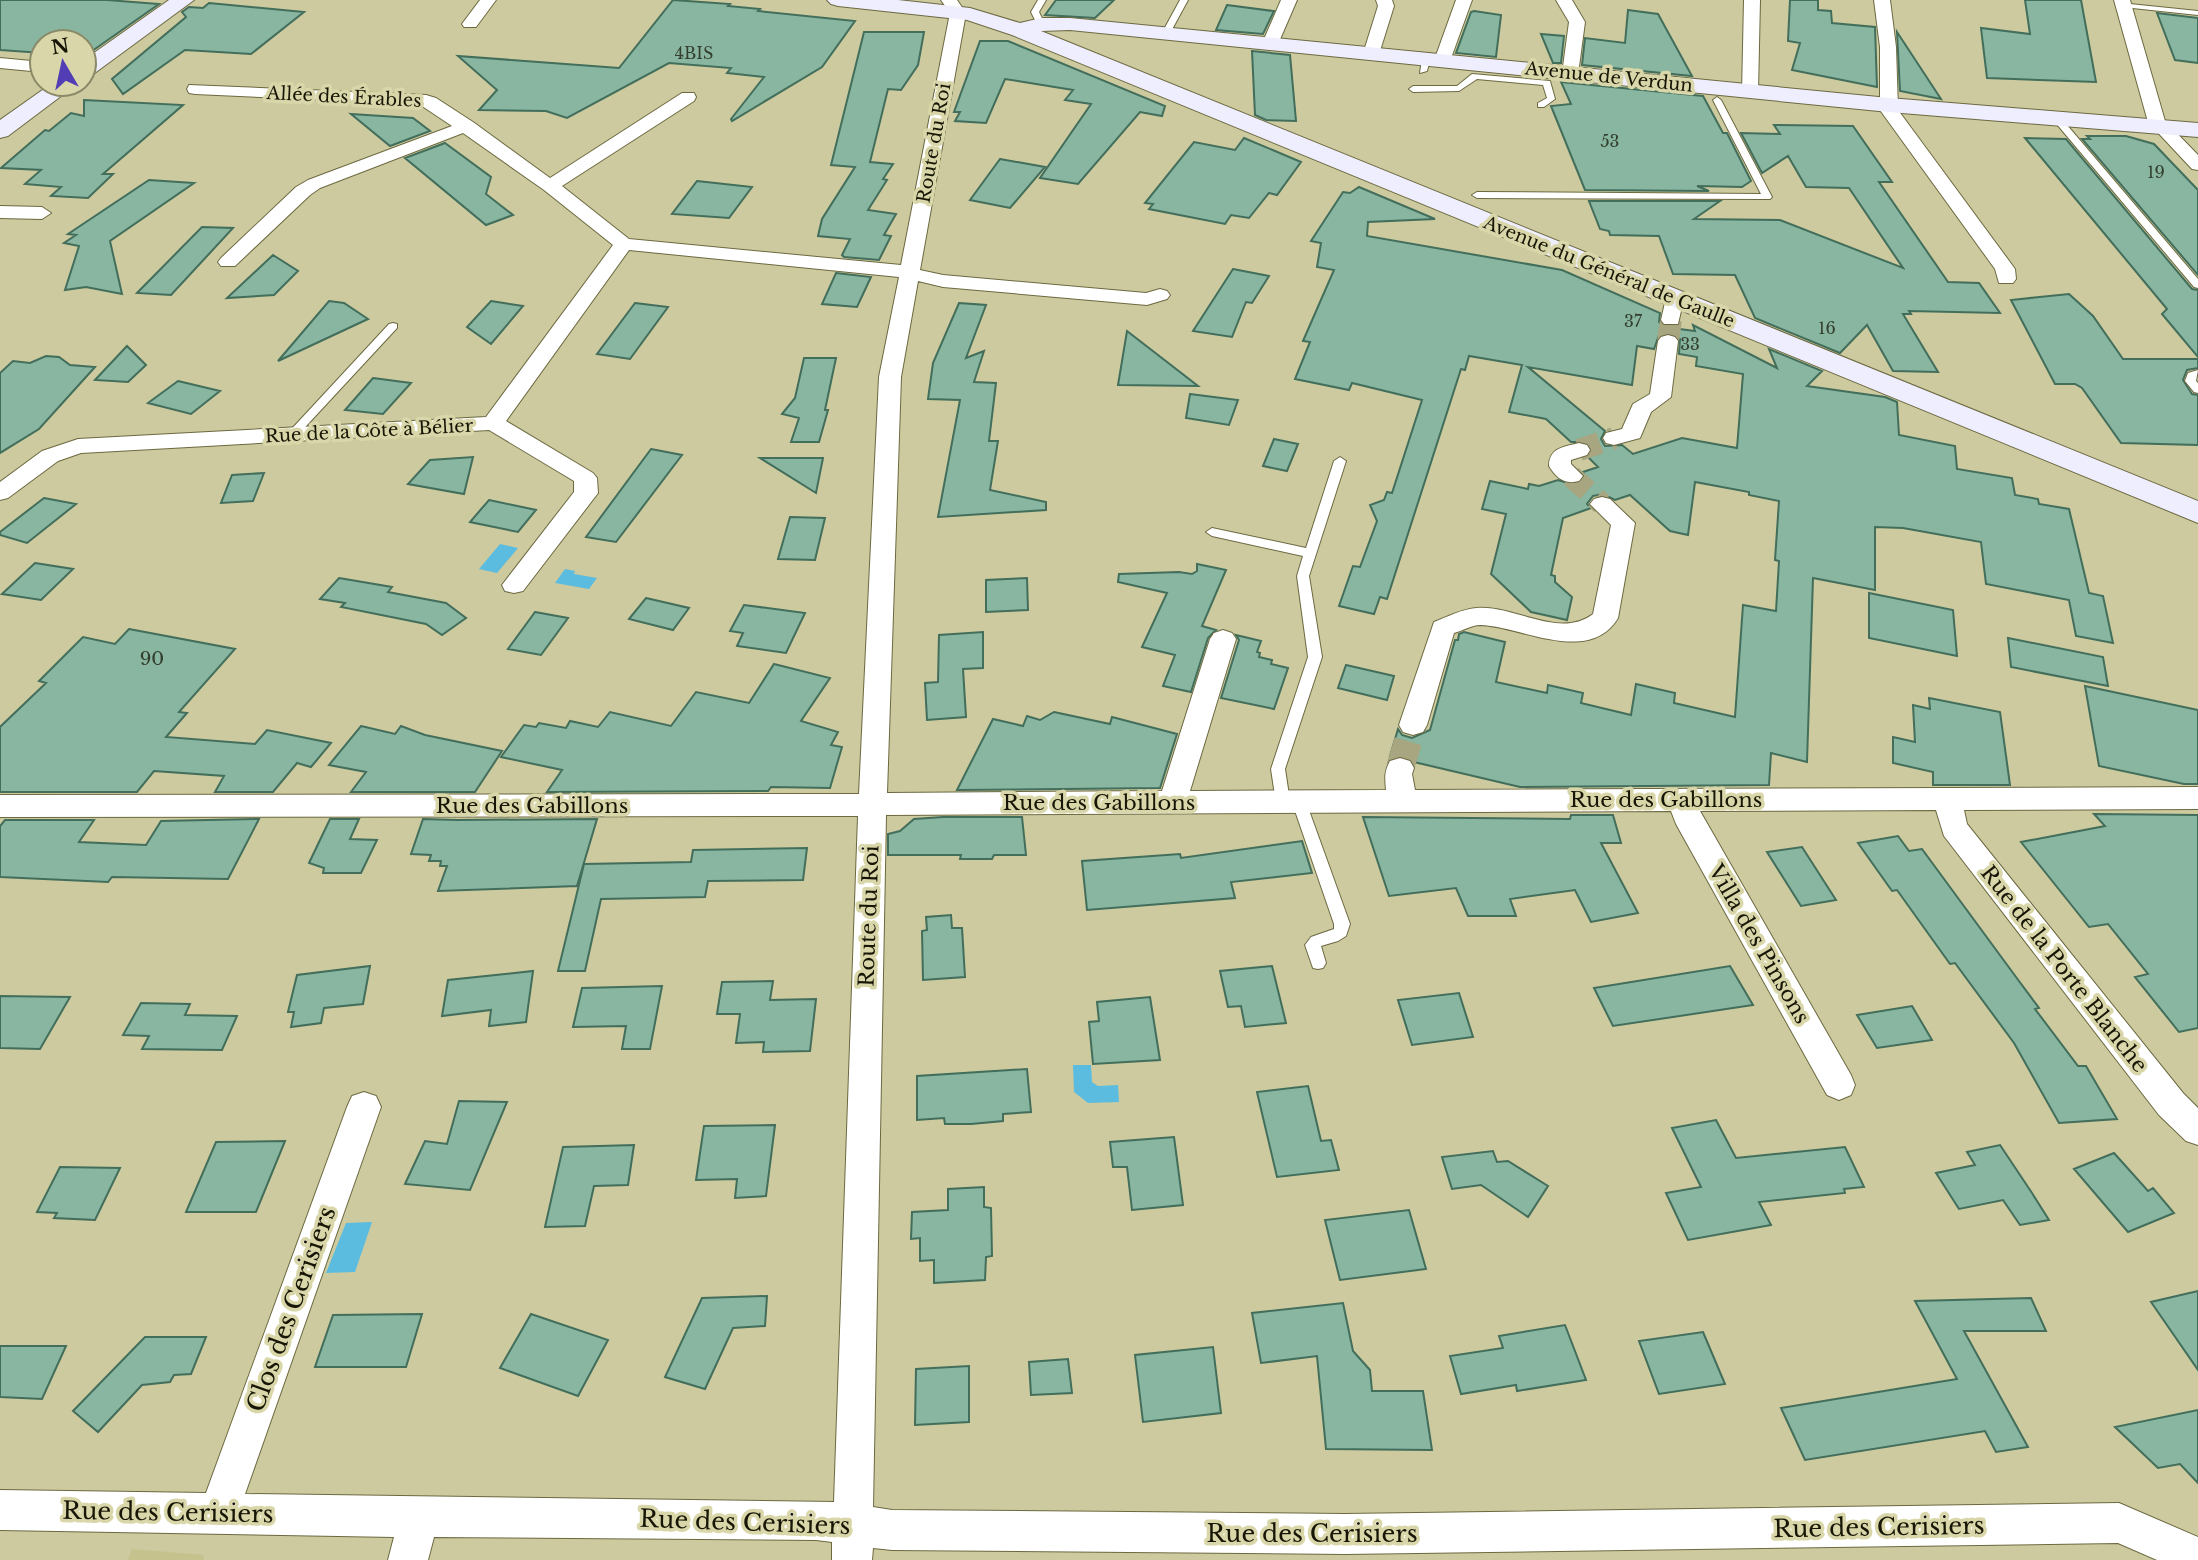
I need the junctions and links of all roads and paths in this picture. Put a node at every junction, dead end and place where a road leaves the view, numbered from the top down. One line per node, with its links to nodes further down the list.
1 (183, 0): 20 (street)
2 (488, 0): 15 (street)
3 (838, 0): 13 (street, Avenue du Général de Gaulle)
4 (1042, 0): 16 (lane)
5 (1184, 0): 17 (lane)
6 (1289, 0): 18 (street)
7 (1384, 0): 19 (street)
8 (1464, 0): 22 (street)
9 (1564, 0): 24 (street)
10 (1752, 0): 27 (street)
11 (1882, 0): 32 (street)
12 (2123, 3): 14 (lane); 35 (street)
13 (953, 6): 16 (street, Avenue du Général de Gaulle); 45 (street, Route du Roi)
14 (2198, 13)
15 (470, 24)
16 (1031, 27): 17 (street, Avenue de Verdun); 49 (street, Avenue du Général de Gaulle)
17 (1166, 33): 18 (street, Avenue de Verdun)
18 (1270, 44): 19 (street, Avenue de Verdun)
19 (1371, 54): 22 (street, Avenue de Verdun)
20 (98, 60)
21 (0, 63): 23 (street)
22 (1430, 64): 24 (street, Avenue de Verdun)
23 (28, 66)
24 (1570, 74): 27 (street, Avenue de Verdun)
25 (195, 89): 34 (street, Allée des Érables)
26 (1413, 89): 31 (lane)
27 (1750, 92): 32 (street, Avenue de Verdun)
28 (688, 97): 39 (street)
29 (46, 98): 36 (street)
30 (1717, 100): 40 (lane)
31 (1541, 105)
32 (1889, 105): 33 (street, Avenue de Verdun); 46 (street)
33 (2058, 120): 35 (street, Avenue de Verdun); 47 (lane)
34 (467, 126): 39 (street, Allée des Érables); 44 (street)
35 (2161, 128): 37 (street, Avenue de Verdun); 38 (street)
36 (0, 131)
37 (2198, 131)
38 (2198, 165)
39 (550, 186): 43 (street, Allée des Érables)
40 (1477, 195)
41 (0, 212): 42 (street)
42 (42, 213)
43 (624, 244): 45 (street); 53 (street, Rue de la Côte à Bélier)
44 (228, 262)
45 (911, 274): 48 (street); 74 (street, Route du Roi)
46 (2006, 279)
47 (2198, 285)
48 (1160, 295)
49 (1671, 319): 55 (street); 61 (street, Avenue du Général de Gaulle)
50 (393, 326): 54 (lane)
51 (2198, 373): 52 (lane)
52 (2198, 390)
53 (494, 423): 54 (street, Rue de la Côte à Bélier); 64 (street)
54 (291, 436): 59 (street, Rue de la Côte à Bélier)
55 (1614, 438)
56 (1579, 450): 58 (street)
57 (1340, 461): 63 (lane)
58 (1571, 476)
59 (0, 493)
60 (1602, 505): 66 (street)
61 (2198, 513)
62 (1212, 531): 63 (lane)
63 (1310, 553): 72 (lane)
64 (514, 585)
65 (1223, 639): 73 (street)
66 (1413, 725)
67 (1400, 768): 70 (street)
68 (1947, 798): 69 (street, Rue des Gabillons); 71 (street, Rue des Gabillons); 79 (street, Rue de la Porte Blanche)
69 (2198, 798)
70 (1402, 800): 71 (street, Rue des Gabillons); 72 (street, Rue des Gabillons)
71 (1685, 800): 77 (street, Villa des Pinsons)
72 (1291, 802): 73 (street, Rue des Gabillons); 76 (lane)
73 (1172, 803): 74 (street, Rue des Gabillons)
74 (873, 805): 75 (street, Rue des Gabillons); 83 (street, Route du Roi)
75 (0, 806)
76 (1318, 963)
77 (1839, 1086)
78 (364, 1107): 81 (street, Clos des Cerisiers)
79 (2198, 1130)
80 (0, 1510): 81 (street, Rue des Cerisiers)
81 (219, 1512): 82 (street, Rue des Cerisiers)
82 (419, 1517): 83 (street, Rue des Cerisiers); 85 (street)
83 (852, 1542): 84 (street, Rue des Cerisiers)
84 (2198, 1557)
85 (408, 1560)

